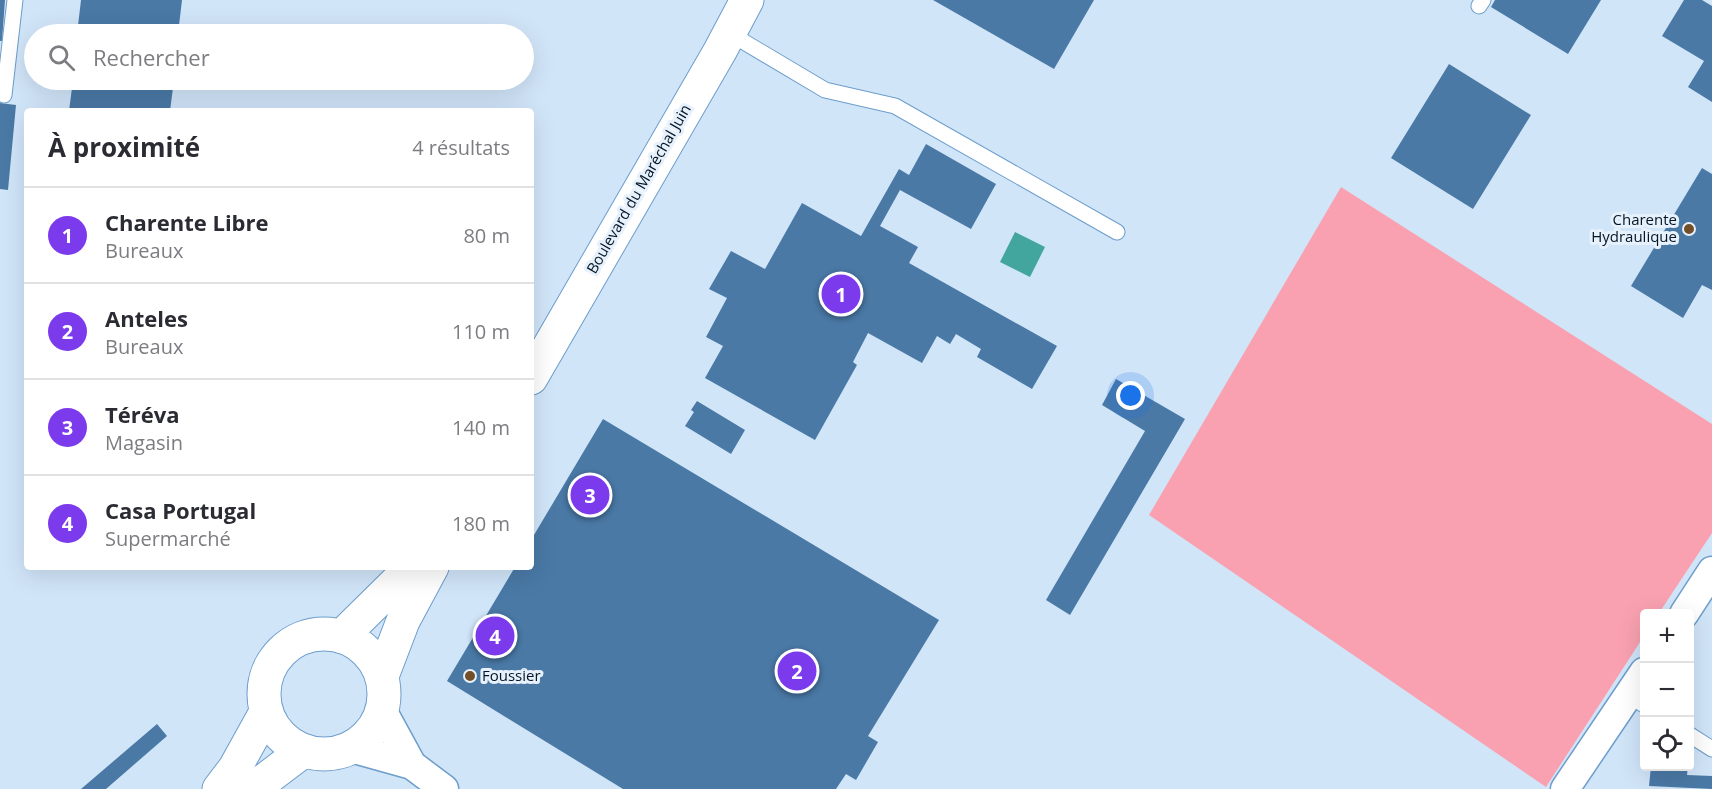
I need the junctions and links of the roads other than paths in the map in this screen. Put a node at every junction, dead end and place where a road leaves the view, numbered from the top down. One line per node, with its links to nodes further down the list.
1 (15, 0): 4 (lane)
2 (747, 0): 3 (main road, Boulevard du Maréchal Juin)
3 (729, 33): 5 (lane); 6 (main road, Boulevard du Maréchal Juin)
4 (4, 95)
5 (1117, 232)
6 (534, 373)
7 (409, 570): 11 (main road)
8 (430, 570): 12 (main road)
9 (1712, 571): 10 (street)
10 (1687, 609)
11 (342, 636): 12 (main road); 15 (main road)
12 (382, 676): 14 (main road)
13 (1637, 700): 24 (street)
14 (382, 710): 17 (main road); 20 (street)
15 (266, 712): 19 (main road); 21 (main road)
16 (1694, 738): 18 (lane)
17 (351, 747): 19 (main road); 20 (street)
18 (1712, 749)
19 (303, 751): 22 (main road)
20 (412, 765): 23 (street)
21 (219, 789)
22 (253, 789)
23 (444, 789)
24 (1565, 789)

